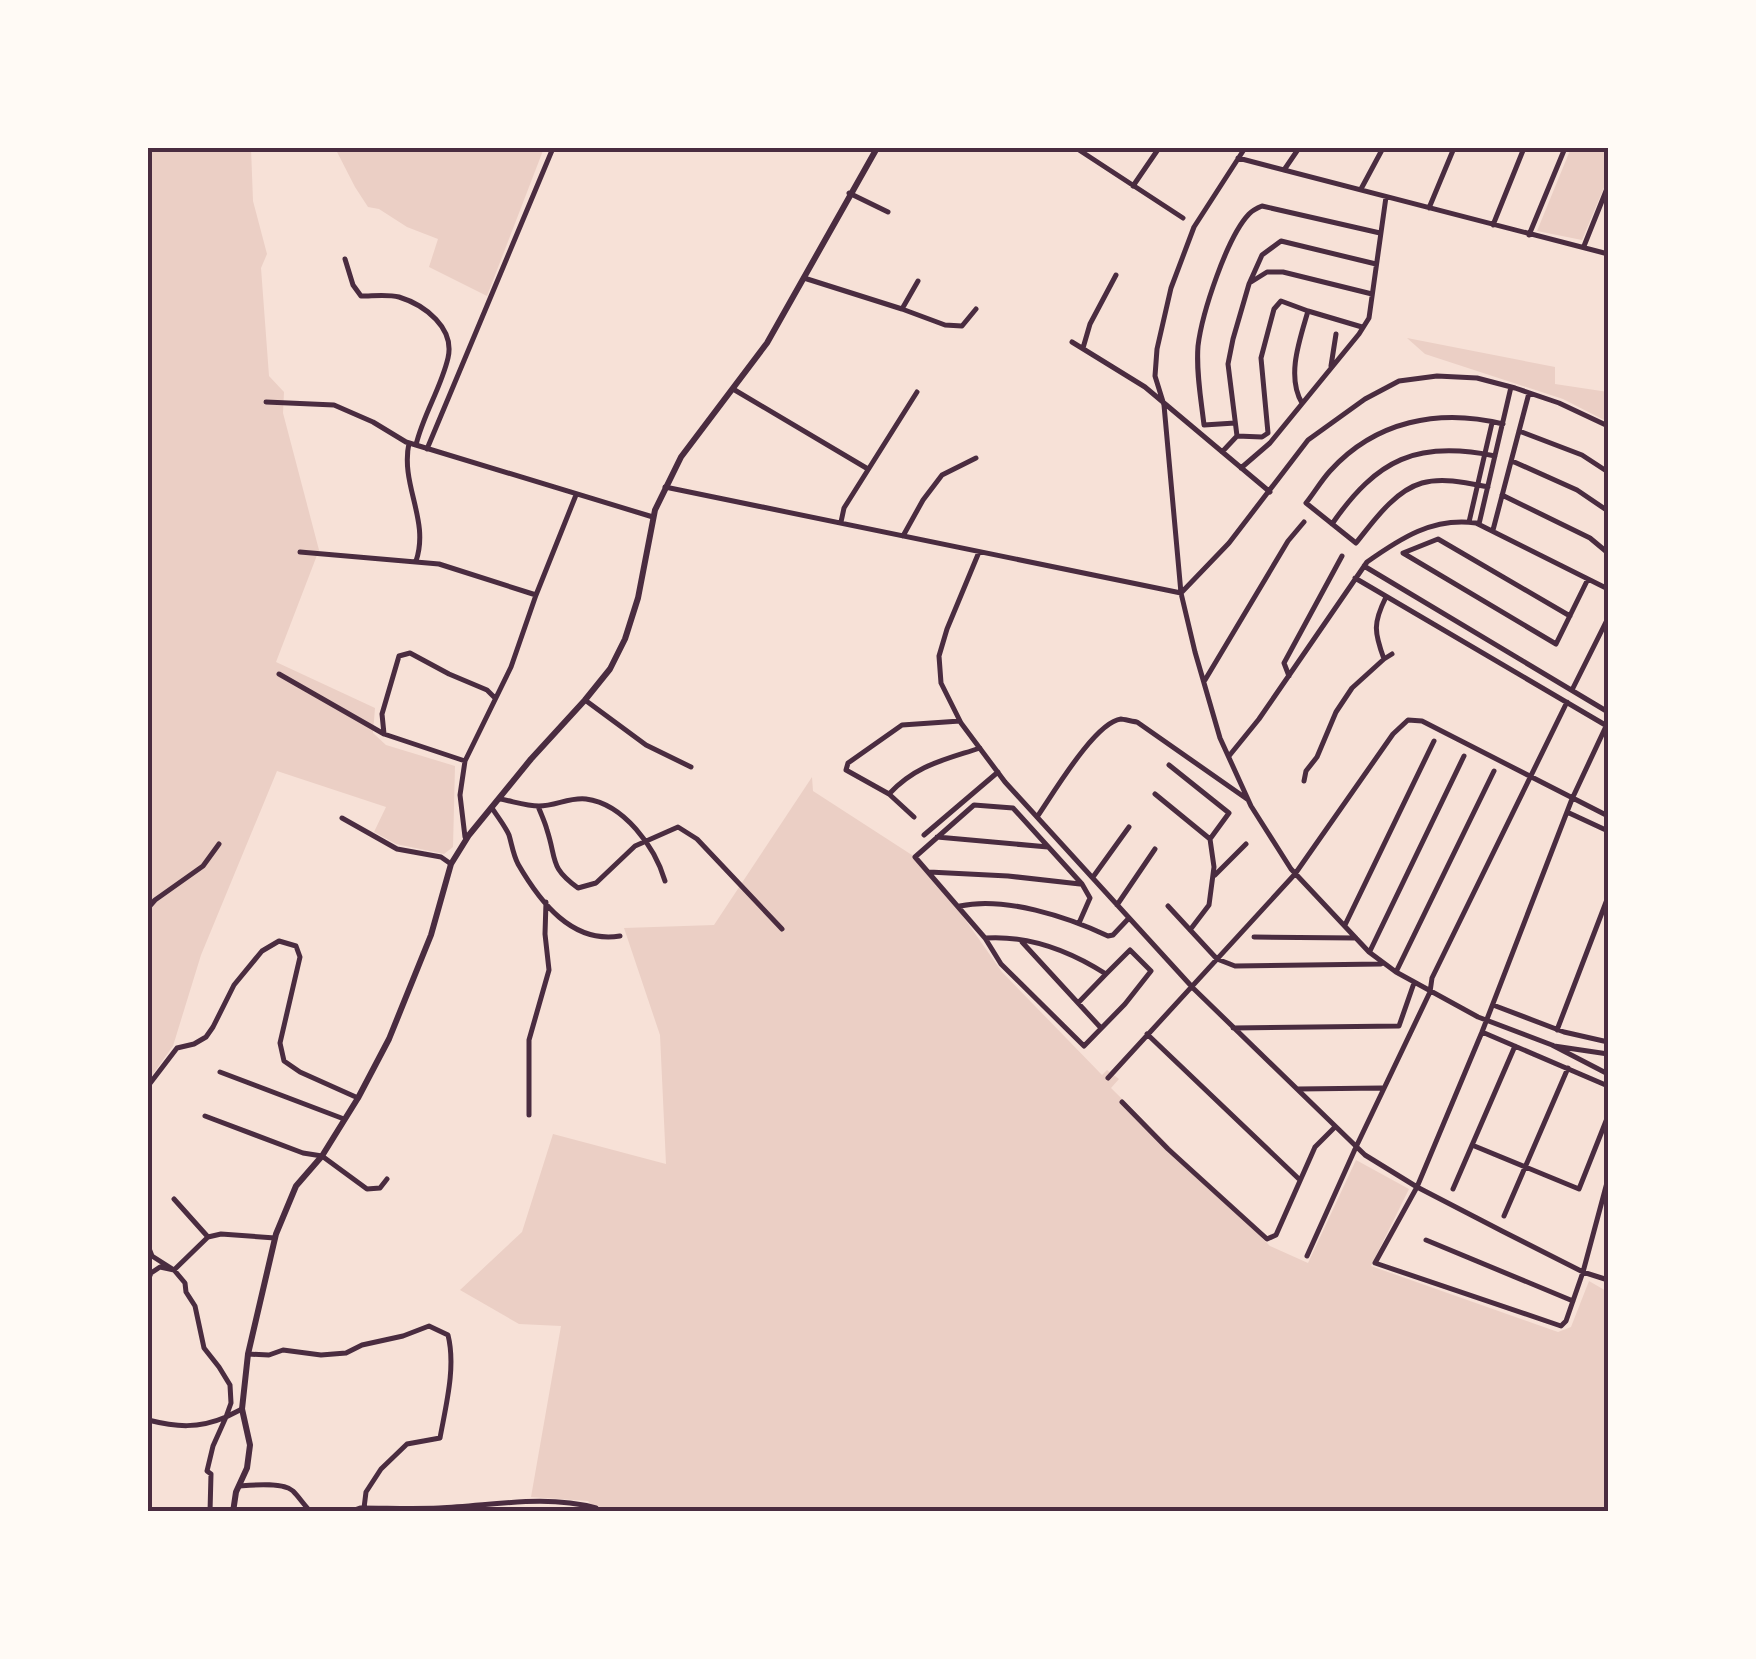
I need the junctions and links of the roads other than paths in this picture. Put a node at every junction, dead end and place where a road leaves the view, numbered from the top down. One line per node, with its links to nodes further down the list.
1 (553, 148): 55 (street)
2 (877, 148): 16 (street)
3 (1158, 148): 13 (street)
4 (1245, 148): 11 (street)
5 (1298, 148): 12 (street)
6 (1383, 148): 15 (street)
7 (1454, 148): 18 (street)
8 (1524, 148): 21 (street)
9 (1566, 148): 23 (street)
10 (1080, 149): 13 (street)
11 (1238, 158): 12 (street); 47 (street)
12 (1284, 170): 15 (street)
13 (1133, 186): 20 (street)
14 (1608, 186): 24 (street)
15 (1361, 190): 17 (street)
16 (850, 194): 19 (street); 29 (street)
17 (1386, 197): 18 (street); 22 (street)
18 (1429, 208): 21 (street)
19 (888, 212)
20 (1183, 218)
21 (1493, 225): 23 (street)
22 (1380, 234): 27 (street); 49 (street)
23 (1529, 234): 24 (street)
24 (1584, 246): 25 (street)
25 (1608, 254)
26 (345, 259): 54 (street)
27 (1376, 264): 31 (street); 32 (street)
28 (1116, 276): 39 (street)
29 (804, 278): 33 (street); 42 (street)
30 (918, 281): 33 (street)
31 (1248, 284): 32 (street); 49 (street)
32 (1372, 294): 36 (street)
33 (902, 309): 34 (street)
34 (976, 309)
35 (1308, 311): 36 (street); 46 (street); 53 (street)
36 (1364, 328): 40 (street)
37 (1336, 334): 40 (street)
38 (1072, 342): 39 (street)
39 (1083, 348): 47 (street)
40 (1331, 369): 46 (street)
41 (1511, 387): 44 (street); 50 (street); 67 (street)
42 (732, 389): 62 (street); 65 (street)
43 (918, 392): 62 (street)
44 (1529, 393): 51 (street); 52 (street)
45 (266, 402): 54 (street)
46 (1302, 404): 61 (street)
47 (1164, 405): 56 (street); 88 (street)
48 (1492, 422): 50 (street); 57 (street); 75 (street)
49 (1236, 423): 53 (street)
50 (1503, 424): 58 (street)
51 (1608, 426)
52 (1519, 431): 60 (street); 63 (street)
53 (1237, 436): 56 (street)
54 (412, 444): 55 (street); 83 (street)
55 (428, 449): 68 (street)
56 (1222, 452): 61 (street)
57 (1486, 454): 58 (street); 64 (street); 75 (street)
58 (1495, 456): 66 (street)
59 (976, 458): 78 (street)
60 (1512, 460): 69 (street); 70 (street)
61 (1241, 468): 67 (street)
62 (868, 469): 72 (street)
63 (1608, 472)
64 (1476, 485): 66 (street); 74 (street); 75 (street)
65 (666, 487): 71 (street); 72 (street)
66 (1488, 487): 76 (street)
67 (1270, 492): 88 (street)
68 (576, 495): 71 (street); 89 (street)
69 (1502, 495): 77 (street); 81 (street)
70 (1608, 511)
71 (654, 518): 100 (street)
72 (841, 522): 78 (street)
73 (1304, 522): 97 (street)
74 (1469, 522): 76 (street); 84 (street)
75 (1332, 524)
76 (1479, 524): 77 (street)
77 (1493, 530): 86 (street)
78 (903, 536): 80 (street)
79 (300, 552): 83 (street)
80 (978, 552): 88 (street); 103 (street)
81 (1608, 553)
82 (1342, 556): 96 (street)
83 (416, 560): 89 (street)
84 (1364, 566): 85 (street); 98 (street)
85 (1355, 578): 90 (street); 96 (street)
86 (1588, 579): 87 (street); 91 (street)
87 (1608, 589)
88 (1181, 593): 97 (street)
89 (536, 595): 99 (street)
90 (1386, 597): 94 (street); 101 (street)
91 (1570, 616): 91 (street)
92 (1608, 618): 98 (street)
93 (1392, 654): 94 (street)
94 (1384, 659): 116 (street)
95 (278, 674): 105 (street)
96 (1288, 676): 108 (street)
97 (1204, 682): 108 (street)
98 (1572, 690): 102 (street)
99 (495, 698): 105 (street); 110 (street)
100 (585, 700): 112 (street); 119 (street)
101 (1566, 702): 104 (street); 115 (street)
102 (1608, 712)
103 (960, 720): 107 (street); 117 (street)
104 (1608, 724): 120 (street)
105 (384, 734): 110 (street)
106 (1434, 741): 155 (street)
107 (980, 748): 114 (street); 117 (street)
108 (1228, 756): 121 (street)
109 (1464, 756): 163 (street)
110 (465, 761): 135 (street)
111 (1168, 765): 133 (street)
112 (691, 767)
113 (1494, 771): 166 (street)
114 (998, 772): 125 (street); 131 (street)
115 (1529, 776): 120 (street); 142 (street); 170 (street)
116 (1304, 780)
117 (889, 794): 127 (street)
118 (1154, 794): 133 (street)
119 (500, 799): 122 (street); 123 (street)
120 (1572, 799): 124 (street); 126 (street)
121 (1248, 800): 125 (street); 142 (street)
122 (538, 806): 134 (street); 134 (street)
123 (492, 808): 135 (street); 148 (street)
124 (1567, 812): 130 (street); 172 (street)
125 (1037, 816): 144 (street)
126 (1608, 816)
127 (914, 817)
128 (342, 818): 140 (street)
129 (1128, 827): 144 (street)
130 (1608, 830)
131 (924, 835)
132 (938, 837): 138 (street); 138 (street); 141 (street)
133 (1210, 838): 143 (street)
134 (646, 839): 145 (street); 156 (street)
135 (466, 840): 140 (street)
136 (220, 844): 152 (street)
137 (1246, 844): 143 (street)
138 (1048, 847): 146 (street)
139 (1155, 849): 149 (street)
140 (451, 864): 191 (street)
141 (929, 872): 146 (street); 150 (street)
142 (1296, 874): 155 (street); 164 (street)
143 (1213, 877): 157 (street)
144 (1092, 878): 149 (street)
145 (665, 881)
146 (1082, 884): 154 (street)
147 (1608, 897): 176 (street)
148 (546, 902): 158 (street); 193 (street)
149 (1117, 905): 153 (street)
150 (960, 906): 154 (street); 160 (street)
151 (1168, 906): 157 (street)
152 (148, 908)
153 (1129, 918): 154 (street); 169 (street)
154 (1079, 922)
155 (1345, 925): 161 (street)
156 (782, 929)
157 (1190, 930): 164 (street)
158 (620, 936)
159 (1254, 936): 161 (street)
160 (986, 938): 162 (street); 174 (street)
161 (1358, 938): 163 (street)
162 (1020, 940): 167 (street); 171 (street)
163 (1369, 952): 165 (street)
164 (1216, 959): 165 (street); 169 (street)
165 (1384, 964): 166 (street)
166 (1396, 972): 168 (street)
167 (1106, 974): 171 (street); 174 (street)
168 (1414, 983): 170 (street); 175 (street)
169 (1191, 986): 175 (street); 178 (street)
170 (1430, 992): 173 (street); 189 (street)
171 (1078, 1003): 174 (street)
172 (1492, 1005): 173 (street); 176 (street)
173 (1486, 1020): 177 (street); 180 (street)
174 (1102, 1028)
175 (1233, 1028): 190 (street)
176 (1557, 1030): 179 (street)
177 (1482, 1032): 181 (street); 205 (street)
178 (1148, 1034): 186 (street); 204 (street)
179 (1608, 1042)
180 (1552, 1045): 182 (street); 185 (street)
181 (1514, 1046): 183 (street); 198 (street)
182 (1608, 1054)
183 (1568, 1068): 188 (street); 201 (street)
184 (220, 1072): 196 (street)
185 (1608, 1074)
186 (1108, 1078)
187 (148, 1086): 191 (street)
188 (1608, 1086)
189 (1384, 1088): 190 (street); 199 (street)
190 (1295, 1090): 197 (street)
191 (358, 1098): 196 (street)
192 (1122, 1102): 204 (street)
193 (529, 1114)
194 (205, 1116): 200 (street)
195 (1608, 1116): 201 (street)
196 (344, 1119): 200 (street)
197 (1335, 1127): 199 (street); 204 (street)
198 (1472, 1146): 201 (street); 206 (street)
199 (1356, 1147): 205 (street); 213 (street)
200 (322, 1156): 202 (street); 210 (street)
201 (1525, 1167): 208 (street)
202 (387, 1179)
203 (1608, 1179): 215 (street)
204 (1300, 1180)
205 (1417, 1187): 215 (street); 218 (street)
206 (1453, 1189)
207 (174, 1198): 209 (street)
208 (1504, 1216)
209 (208, 1237): 210 (street); 214 (street)
210 (275, 1238): 219 (street)
211 (1426, 1240): 218 (street)
212 (148, 1246): 214 (street)
213 (1307, 1256)
214 (174, 1270): 216 (street); 221 (street)
215 (1583, 1272): 217 (street); 218 (street)
216 (148, 1280)
217 (1608, 1280)
218 (1573, 1301)
219 (248, 1354): 220 (street); 225 (street)
220 (242, 1408): 221 (street); 223 (street)
221 (226, 1417): 222 (street); 228 (street)
222 (148, 1420)
223 (240, 1486): 229 (street); 230 (street)
224 (537, 1502): 226 (street); 227 (street); 232 (street)
225 (364, 1508): 227 (street); 231 (street)
226 (596, 1508)
227 (425, 1510)
228 (210, 1512)
229 (234, 1512)
230 (311, 1512)
231 (349, 1512)
232 (537, 1512)

